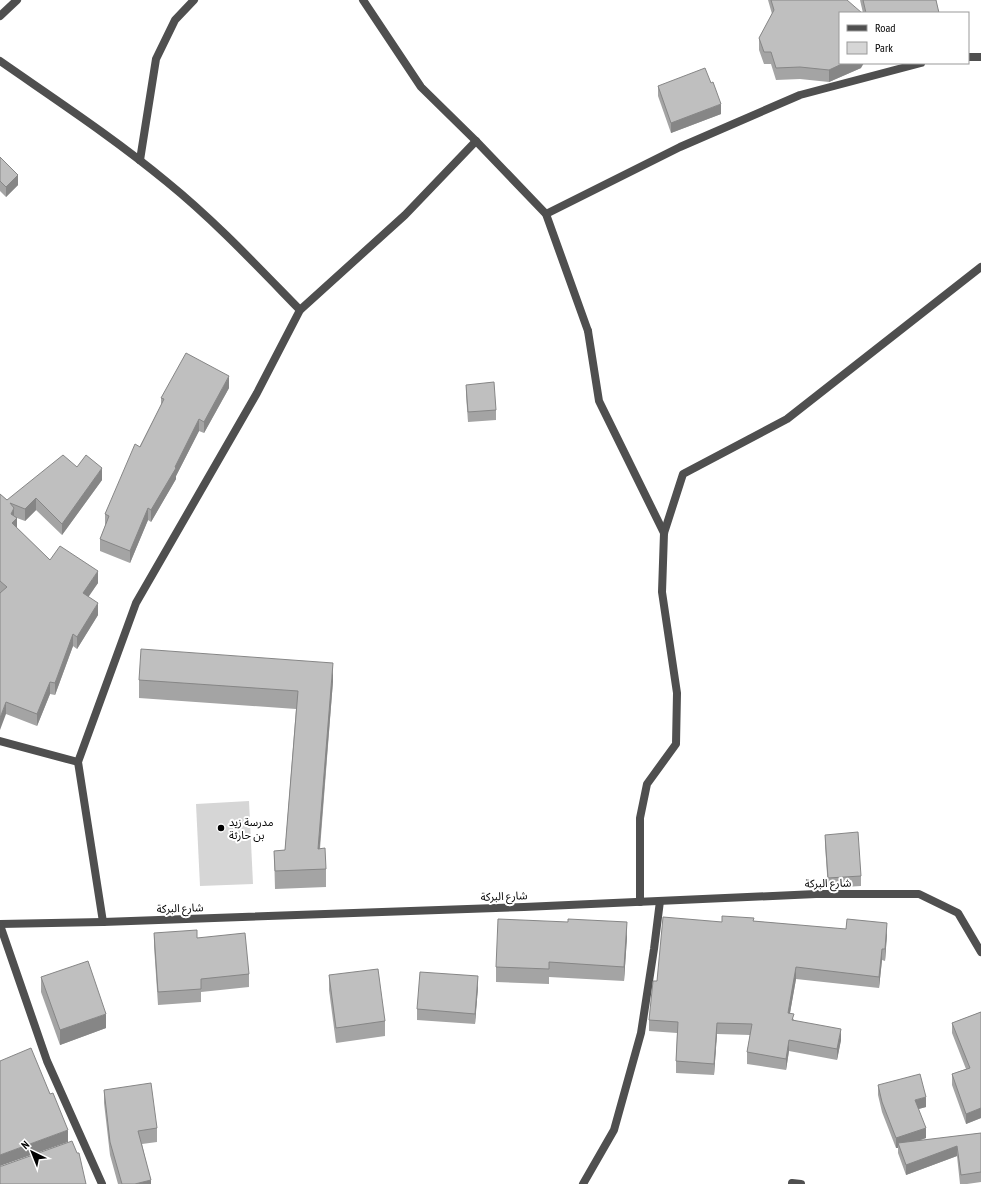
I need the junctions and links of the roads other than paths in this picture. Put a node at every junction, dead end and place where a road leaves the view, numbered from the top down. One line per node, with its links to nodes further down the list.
1 (16, 0): 4 (street)
2 (194, 0): 10 (street)
3 (363, 0): 9 (street)
4 (0, 16)
5 (969, 57): 6 (street)
6 (981, 57)
7 (0, 61): 10 (street)
8 (917, 64): 11 (street)
9 (476, 141): 11 (street); 13 (street)
10 (140, 160): 13 (street)
11 (546, 214): 14 (street)
12 (981, 267): 14 (street)
13 (300, 310): 16 (street)
14 (664, 533): 18 (street)
15 (0, 741): 16 (street)
16 (78, 762): 19 (street)
17 (660, 901): 18 (street, شارع البركة); 21 (street, شارع البركة); 24 (street)
18 (640, 902): 19 (street, شارع البركة)
19 (103, 922): 20 (street, شارع البركة)
20 (0, 925): 23 (street)
21 (981, 952)
22 (792, 1183): 25 (street)
23 (102, 1184)
24 (583, 1184)
25 (801, 1184)

